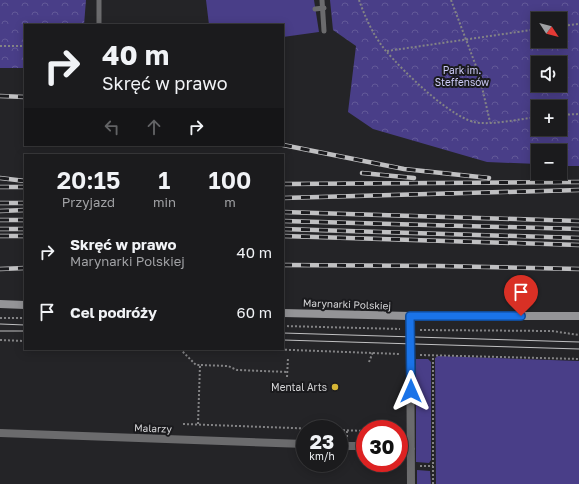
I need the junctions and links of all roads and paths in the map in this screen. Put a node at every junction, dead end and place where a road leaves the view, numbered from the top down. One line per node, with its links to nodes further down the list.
1 (99, 0): 9 (lane)
2 (322, 0): 7 (lane)
3 (359, 0): 6 (path)
4 (364, 0): 6 (path)
5 (451, 0): 14 (path)
6 (360, 4): 17 (path)
7 (324, 8): 8 (lane); 13 (lane)
8 (315, 9)
9 (99, 24)
10 (579, 24): 11 (path)
11 (567, 25)
12 (531, 30): 14 (path)
13 (324, 31)
14 (464, 38): 17 (path); 21 (path)
15 (0, 46): 16 (path)
16 (24, 46)
17 (386, 51): 21 (path)
18 (579, 114): 19 (path)
19 (567, 115)
20 (531, 118): 21 (path)
21 (490, 122)
22 (0, 304): 23 (main road)
23 (24, 305)
24 (284, 312): 25 (main road, Marynarki Polskiej)
25 (410, 316): 26 (main road, Marynarki Polskiej); 30 (street)
26 (579, 316)
27 (0, 318): 28 (path)
28 (24, 318)
29 (284, 326): 30 (path)
30 (411, 330): 31 (path); 52 (street)
31 (579, 335)
32 (0, 340): 33 (path)
33 (24, 341)
34 (181, 350): 43 (path)
35 (284, 350): 36 (path)
36 (373, 352): 37 (path); 42 (path)
37 (404, 354)
38 (417, 354): 39 (path)
39 (433, 355): 41 (path); 54 (path)
40 (288, 358): 44 (path)
41 (579, 359)
42 (369, 362)
43 (200, 365): 44 (path); 47 (path)
44 (288, 372): 45 (path)
45 (287, 377)
46 (184, 424): 47 (path)
47 (198, 424): 48 (path)
48 (296, 428)
49 (0, 433): 50 (street, Malarzy)
50 (296, 444)
51 (408, 449): 52 (street)
52 (411, 449): 53 (street)
53 (411, 484)
54 (433, 484)

